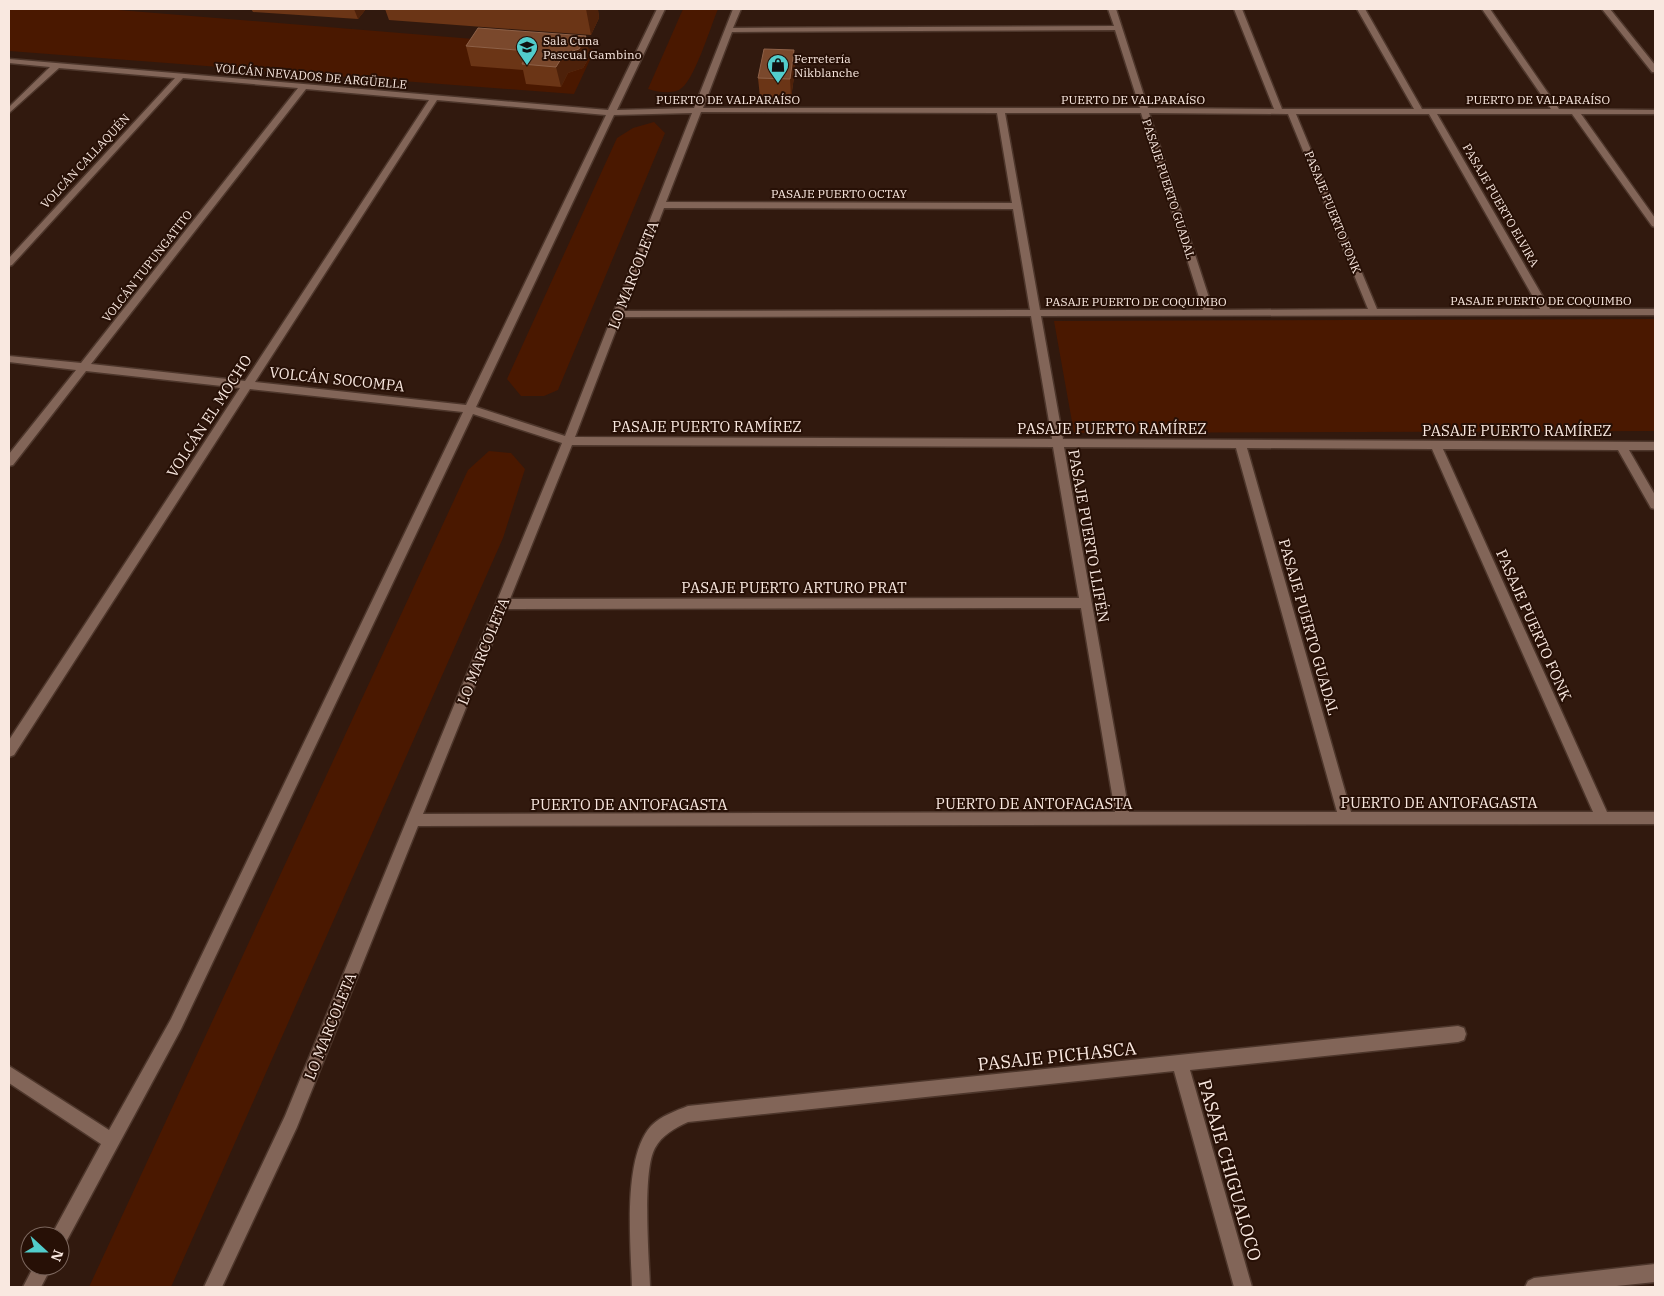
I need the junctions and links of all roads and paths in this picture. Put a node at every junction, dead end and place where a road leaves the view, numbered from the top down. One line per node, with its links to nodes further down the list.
1 (661, 9): 22 (street)
2 (737, 9): 9 (street, LO MARCOLETA)
3 (1112, 9): 8 (street, PASAJE PUERTO GUADAL)
4 (1238, 9): 20 (street)
5 (1361, 9): 23 (street)
6 (1486, 9): 25 (street)
7 (1606, 9): 12 (street)
8 (1118, 28): 9 (street); 19 (street, PASAJE PUERTO GUADAL)
9 (729, 30): 16 (street, LO MARCOLETA)
10 (9, 61): 11 (street, VOLCÁN NEVADOS DE ARGÜELLE)
11 (57, 65): 13 (street, VOLCÁN NEVADOS DE ARGÜELLE); 17 (street)
12 (1655, 70)
13 (181, 76): 14 (street, VOLCÁN NEVADOS DE ARGÜELLE); 31 (street, VOLCÁN CALLAQUÉN)
14 (304, 86): 15 (street, VOLCÁN NEVADOS DE ARGÜELLE); 39 (street, VOLCÁN TUPUNGATITO)
15 (435, 97): 22 (street, VOLCÁN NEVADOS DE ARGÜELLE); 40 (street, VOLCÁN EL MOCHO)
16 (697, 110): 18 (street, PUERTO DE VALPARAÍSO); 22 (street, PUERTO DE VALPARAÍSO); 28 (street, LO MARCOLETA)
17 (9, 111)
18 (1001, 111): 19 (street, PUERTO DE VALPARAÍSO); 29 (street, PASAJE PUERTO LLIFÉN)
19 (1144, 111): 20 (street, PUERTO DE VALPARAÍSO); 35 (street, PASAJE PUERTO GUADAL)
20 (1279, 111): 21 (street, PUERTO DE VALPARAÍSO)
21 (1291, 111): 23 (street, PUERTO DE VALPARAÍSO); 36 (street, PASAJE PUERTO FONK)
22 (611, 112): 41 (street)
23 (1419, 112): 24 (street, PUERTO DE VALPARAÍSO)
24 (1432, 112): 25 (street, PUERTO DE VALPARAÍSO); 32 (street, PASAJE PUERTO ELVIRA)
25 (1557, 112): 26 (street, PUERTO DE VALPARAÍSO)
26 (1575, 112): 27 (street, PUERTO DE VALPARAÍSO); 30 (street)
27 (1655, 112)
28 (660, 205): 29 (street, PASAJE PUERTO OCTAY); 37 (street, LO MARCOLETA)
29 (1017, 206): 34 (street, PASAJE PUERTO LLIFÉN)
30 (1655, 224)
31 (9, 263)
32 (1547, 312): 33 (street, PASAJE PUERTO DE COQUIMBO); 36 (street, PASAJE PUERTO DE COQUIMBO)
33 (1655, 312)
34 (1036, 313): 35 (street, PASAJE PUERTO DE COQUIMBO); 37 (street, PASAJE PUERTO DE COQUIMBO); 43 (street, PASAJE PUERTO LLIFÉN)
35 (1209, 313): 36 (street, PASAJE PUERTO DE COQUIMBO)
36 (1374, 313)
37 (617, 314): 42 (street, LO MARCOLETA)
38 (9, 359): 39 (street, VOLCÁN SOCOMPA)
39 (83, 367): 40 (street, VOLCÁN SOCOMPA); 48 (street, VOLCÁN TUPUNGATITO)
40 (247, 385): 41 (street, VOLCÁN SOCOMPA); 52 (street, VOLCÁN EL MOCHO)
41 (470, 409): 42 (street, VOLCÁN SOCOMPA); 61 (street)
42 (568, 441): 43 (street, PASAJE PUERTO RAMÍREZ); 51 (street, LO MARCOLETA)
43 (1058, 443): 44 (street, PASAJE PUERTO RAMÍREZ); 50 (street, PASAJE PUERTO LLIFÉN)
44 (1240, 444): 45 (street, PASAJE PUERTO RAMÍREZ); 56 (street, PASAJE PUERTO GUADAL)
45 (1436, 445): 46 (street, PASAJE PUERTO RAMÍREZ); 53 (street, PASAJE PUERTO FONK)
46 (1621, 445): 47 (street, PASAJE PUERTO RAMÍREZ); 49 (street)
47 (1655, 446)
48 (9, 462)
49 (1655, 505)
50 (1086, 603): 51 (street, PASAJE PUERTO ARTURO PRAT); 55 (street, PASAJE PUERTO LLIFÉN)
51 (502, 604): 57 (street, LO MARCOLETA)
52 (9, 751)
53 (1603, 818): 54 (street, PUERTO DE ANTOFAGASTA); 56 (street, PUERTO DE ANTOFAGASTA)
54 (1655, 818)
55 (1123, 819): 56 (street, PUERTO DE ANTOFAGASTA); 57 (street, PUERTO DE ANTOFAGASTA)
56 (1346, 819)
57 (414, 820): 66 (street, LO MARCOLETA)
58 (1458, 1034): 59 (street, PASAJE PICHASCA)
59 (1180, 1063): 67 (street, PASAJE PICHASCA); 68 (street, PASAJE CHIGUALOCO)
60 (9, 1074): 61 (street)
61 (111, 1141): 62 (street)
62 (65, 1226)
63 (1655, 1273): 69 (street)
64 (38, 1276): 65 (street)
65 (32, 1287)
66 (213, 1287)
67 (641, 1287)
68 (1243, 1287)
69 (1534, 1287)

